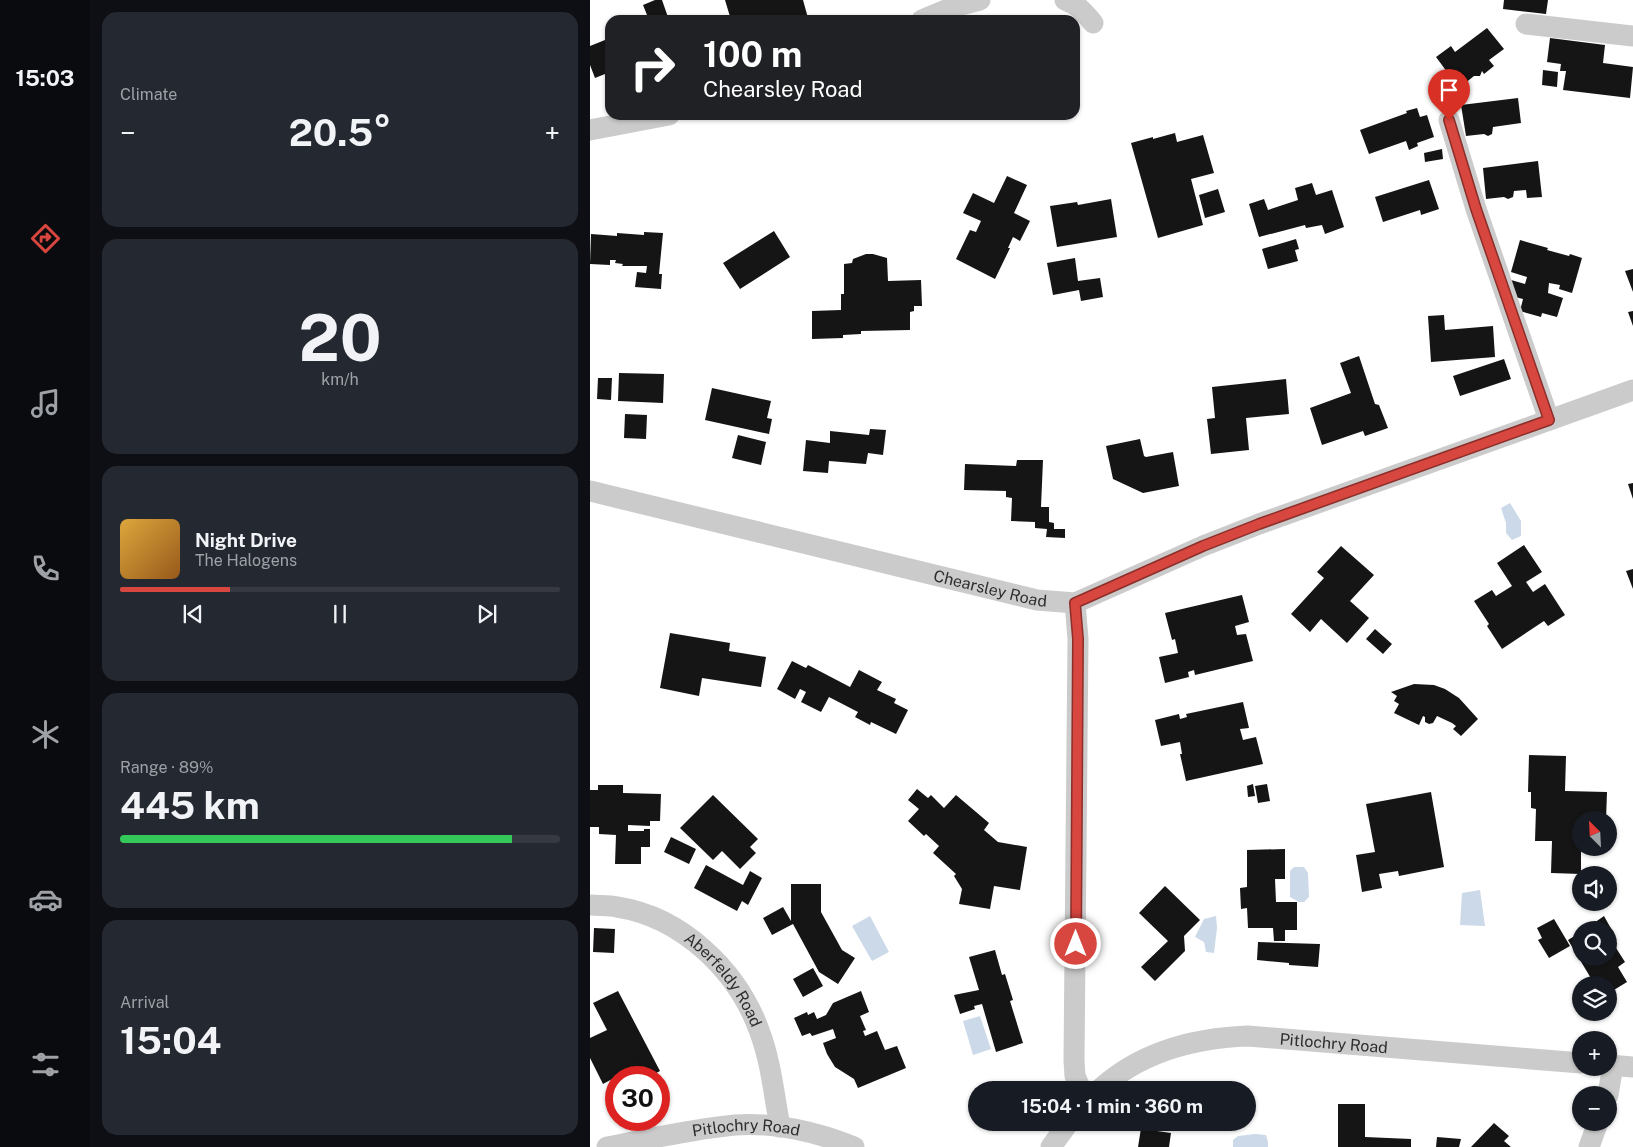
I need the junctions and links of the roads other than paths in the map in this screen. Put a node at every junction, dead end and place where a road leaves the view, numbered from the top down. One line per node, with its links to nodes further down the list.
1 (980, 0): 3 (street)
2 (1065, 0): 4 (street)
3 (934, 15)
4 (1093, 23)
5 (1526, 24): 6 (street)
6 (1633, 36)
7 (643, 120): 9 (street)
8 (1449, 120): 11 (street)
9 (590, 130)
10 (1633, 390): 11 (street, Chearsley Road)
11 (1549, 420): 13 (street, Chearsley Road)
12 (590, 491): 13 (street, Chearsley Road)
13 (1075, 603): 17 (street)
14 (590, 905): 20 (street, Aberfeldy Road)
15 (1572, 1062): 18 (street, Pitlochry Road)
16 (1618, 1066): 19 (street)
17 (1077, 1081)
18 (1111, 1081)
19 (1611, 1086)
20 (780, 1127): 23 (street, Pitlochry Road); 24 (street, Pitlochry Road)
21 (1063, 1131): 26 (street)
22 (1595, 1131): 27 (street)
23 (803, 1139): 25 (street, Pitlochry Road)
24 (607, 1147)
25 (854, 1147)
26 (1051, 1147)
27 (1589, 1147)

